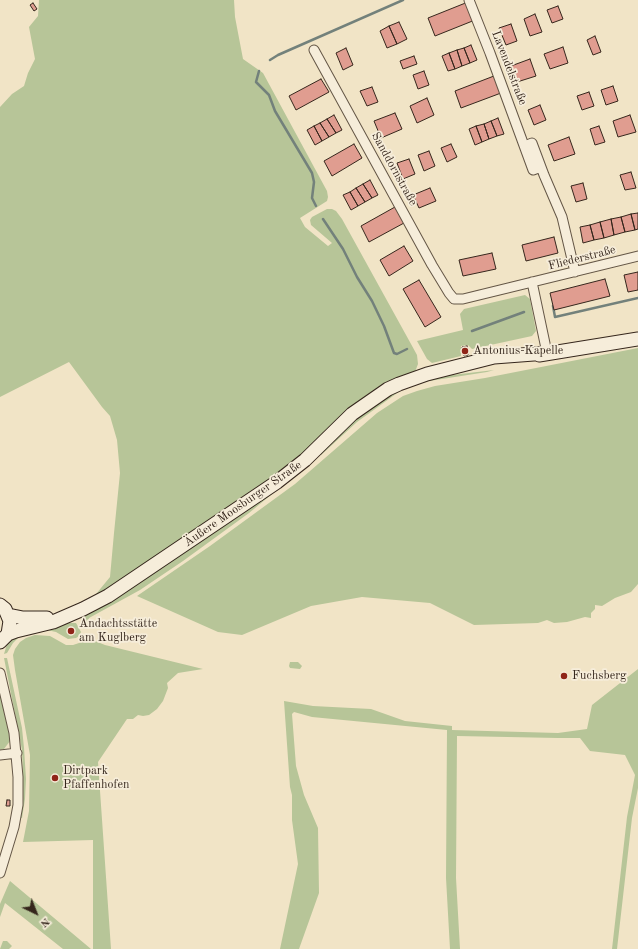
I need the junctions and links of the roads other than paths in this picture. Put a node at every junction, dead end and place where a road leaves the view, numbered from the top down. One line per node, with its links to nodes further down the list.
1 (469, 0): 4 (street, Lavendelstraße)
2 (314, 50): 6 (street, Sanddornstraße)
3 (638, 256): 4 (street, Fliederstraße)
4 (575, 272): 5 (street, Fliederstraße)
5 (532, 282): 6 (street, Fliederstraße); 8 (street)
6 (454, 299)
7 (638, 339): 8 (street, Äußere Moosburger Straße)
8 (547, 353): 10 (street, Äußere Moosburger Straße)
9 (4, 610): 10 (street, Äußere Moosburger Straße); 11 (street, Äußere Moosburger Straße)
10 (67, 616): 11 (street, Äußere Moosburger Straße)
11 (4, 638)
12 (0, 673): 13 (street)
13 (17, 753): 14 (street); 15 (street)
14 (0, 755)
15 (0, 873)

